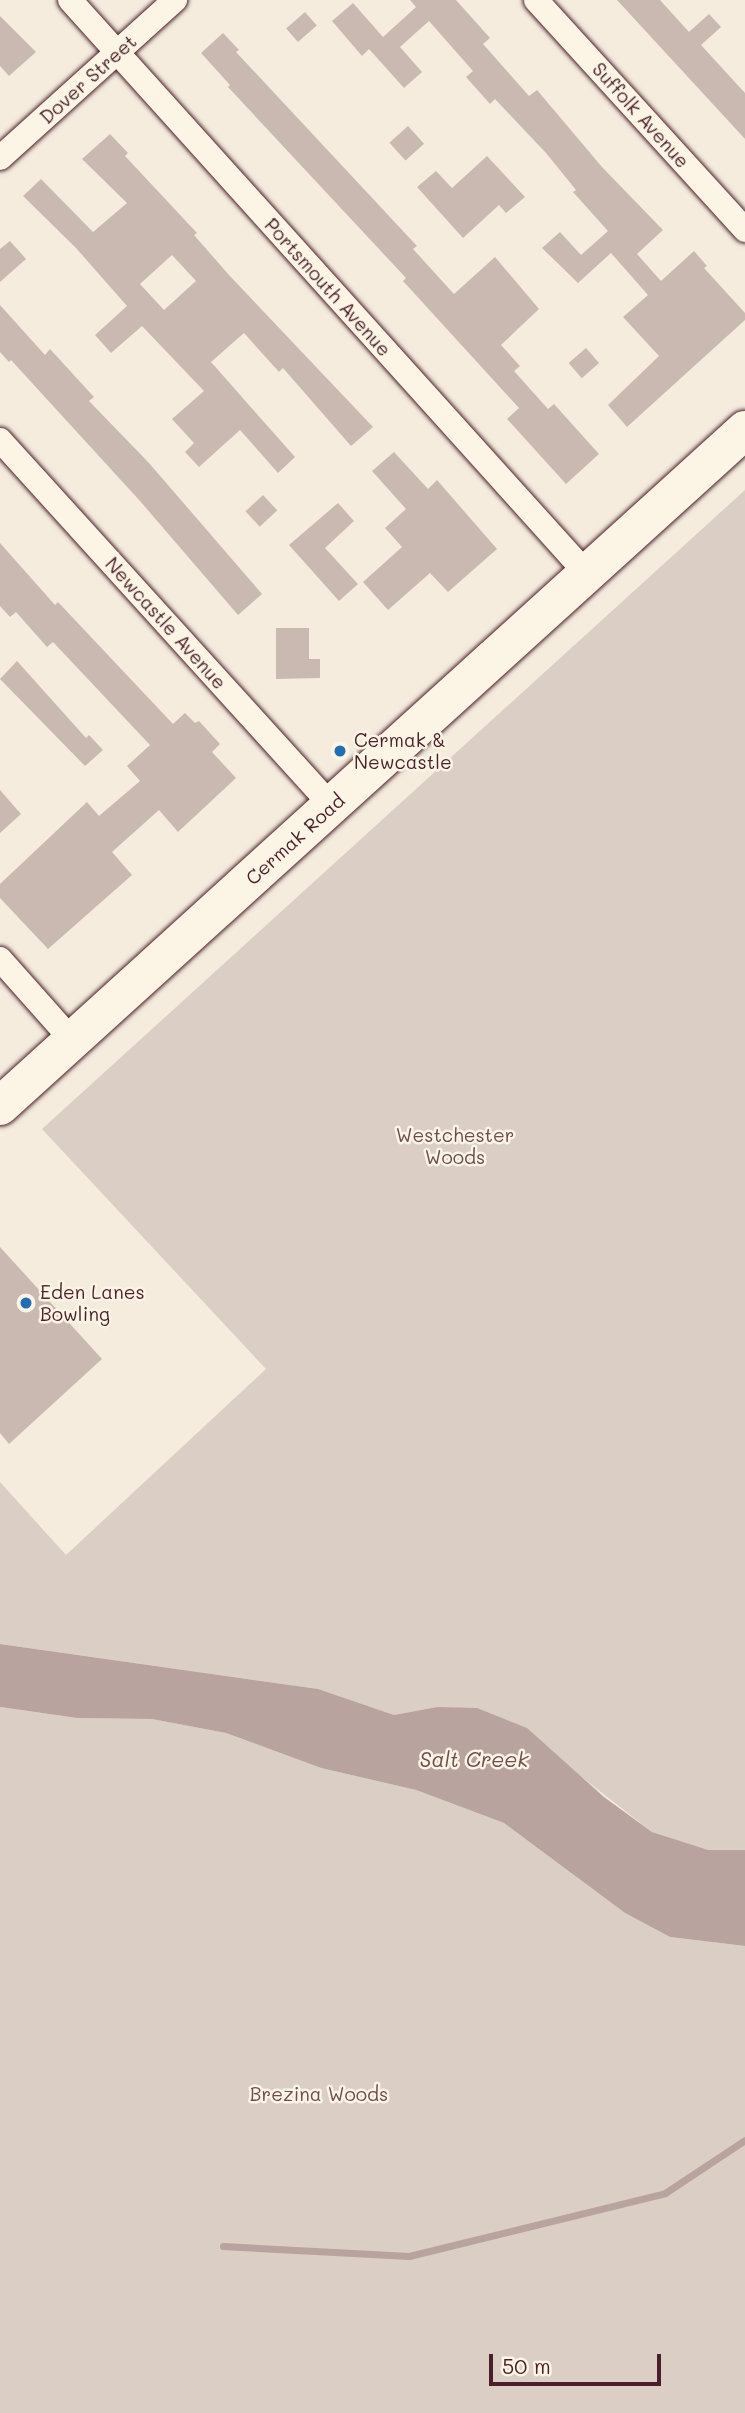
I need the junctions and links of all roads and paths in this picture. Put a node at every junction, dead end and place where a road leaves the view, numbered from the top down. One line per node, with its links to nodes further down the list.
1 (70, 0): 4 (street, Portsmouth Avenue)
2 (175, 0): 4 (street, Dover Street)
3 (536, 0): 6 (street, Suffolk Avenue)
4 (117, 53): 5 (street, Dover Street); 9 (street, Portsmouth Avenue)
5 (0, 158)
6 (745, 230)
7 (745, 430): 9 (main road, Cermak Road)
8 (0, 440): 10 (street, Newcastle Avenue)
9 (587, 574): 10 (main road, Cermak Road)
10 (332, 806): 12 (main road, Cermak Road)
11 (0, 959): 12 (street)
12 (72, 1040): 13 (main road, Cermak Road)
13 (0, 1105)

